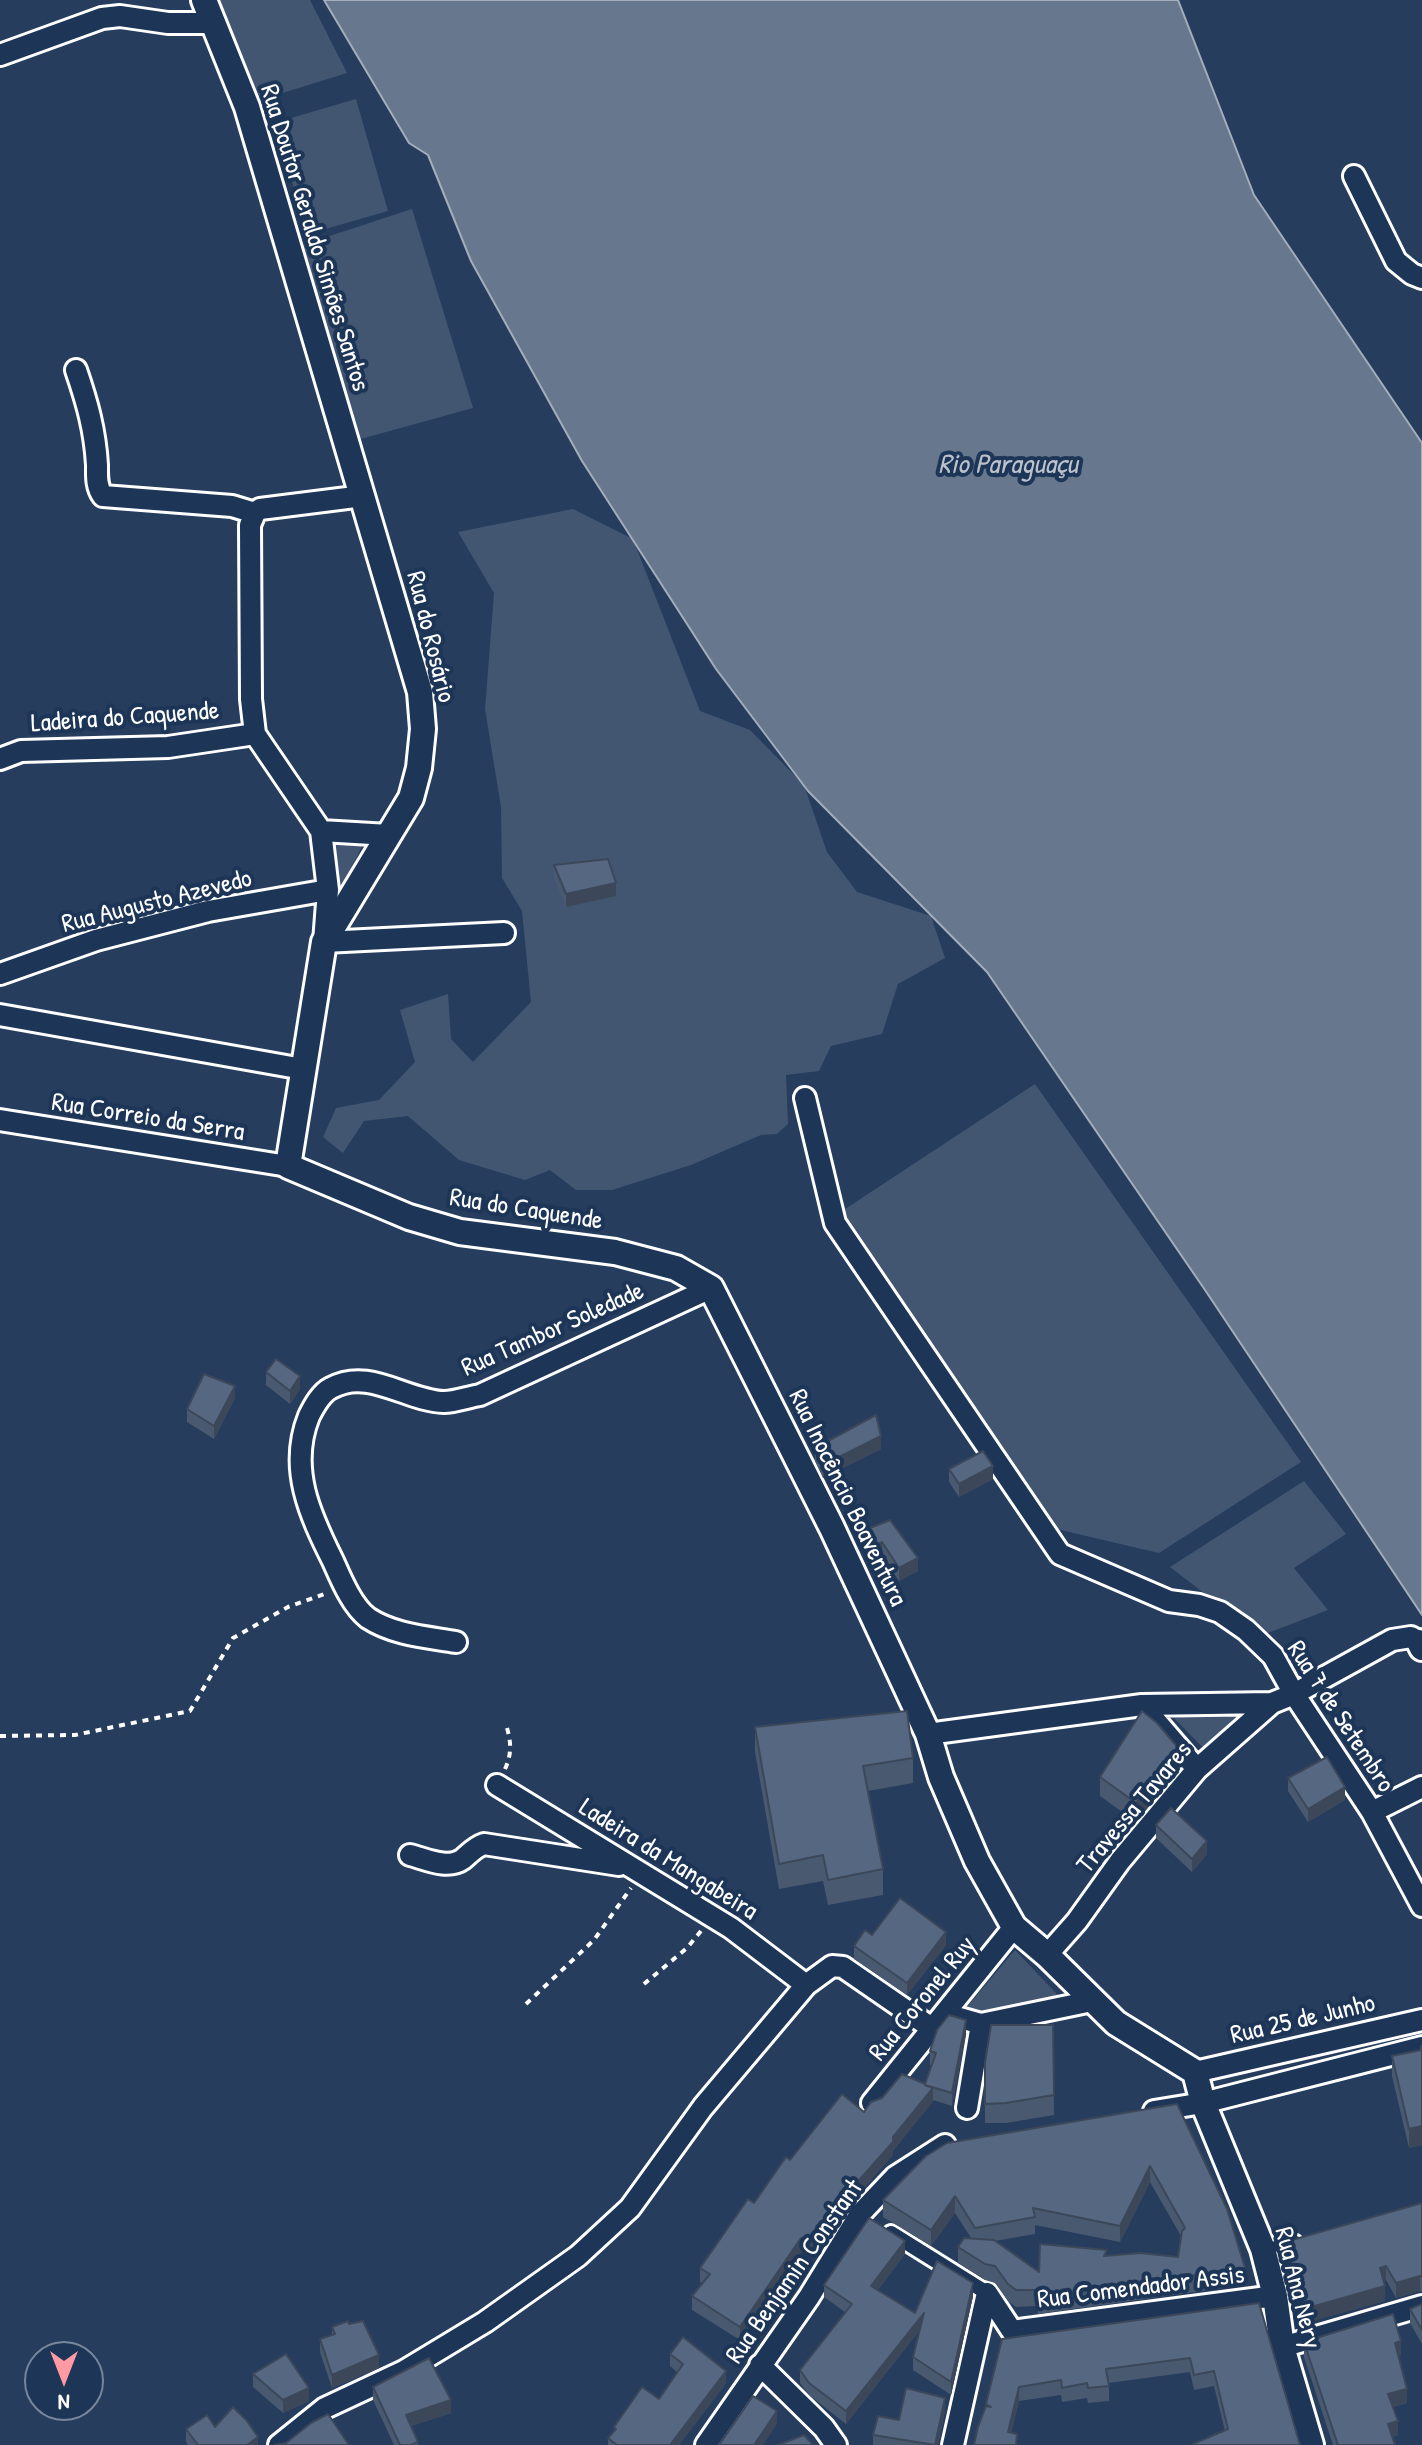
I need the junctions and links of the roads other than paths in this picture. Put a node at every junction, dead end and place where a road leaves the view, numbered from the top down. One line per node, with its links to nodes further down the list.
1 (204, 0): 2 (street, Rua Doutor Geraldo Simões Santos)
2 (215, 23): 3 (street); 7 (street, Rua Doutor Geraldo Simões Santos)
3 (0, 55)
4 (1354, 176): 5 (street)
5 (1422, 278)
6 (76, 370): 8 (street)
7 (363, 496): 8 (street); 12 (street, Rua do Rosário)
8 (257, 511): 9 (street)
9 (255, 734): 10 (street, Ladeira do Caquende); 11 (street)
10 (0, 759)
11 (321, 831): 12 (street); 13 (street)
12 (389, 835): 15 (street, Rua do Rosário)
13 (328, 890): 15 (street); 16 (street, Rua Augusto Azevedo)
14 (504, 933): 15 (street)
15 (324, 942): 18 (street)
16 (0, 974)
17 (0, 1015): 18 (street)
18 (303, 1069): 21 (street)
19 (805, 1098): 25 (street, Rua 7 de Setembro)
20 (0, 1120): 21 (street, Rua Correio da Serra)
21 (288, 1166): 22 (street, Rua do Caquende)
22 (711, 1288): 23 (street, Rua Tambor Soledade); 28 (street, Rua Inocêncio Boaventura)
23 (456, 1642)
24 (1421, 1645): 25 (street)
25 (1294, 1694): 26 (street); 32 (street, Rua 7 de Setembro)
26 (1272, 1703): 27 (street); 29 (street, Travessa Tavares)
27 (1142, 1705): 28 (street); 29 (street)
28 (928, 1734): 36 (street, Rua Inocêncio Boaventura)
29 (1197, 1769): 37 (street, Travessa Tavares)
30 (497, 1785): 34 (street, Ladeira da Mangabeira)
31 (1422, 1787): 32 (street)
32 (1372, 1812): 35 (street, Rua 7 de Setembro)
33 (410, 1855): 34 (street)
34 (636, 1870): 38 (street, Ladeira da Mangabeira)
35 (1422, 1906)
36 (1014, 1927): 37 (street); 41 (street, Rua Coronel Ruy)
37 (1047, 1955): 39 (street)
38 (806, 1985): 41 (street); 60 (street)
39 (1092, 2001): 42 (street); 44 (street)
40 (1422, 2020): 44 (street, Rua 25 de Junho)
41 (940, 2021): 42 (street); 45 (street, Rua Coronel Ruy)
42 (981, 2024): 47 (street)
43 (1422, 2047): 46 (street, Rua 25 de Junho)
44 (1195, 2072): 46 (street, Rua Ana Nery)
45 (872, 2103)
46 (1203, 2103): 48 (street, Rua 25 de Junho); 52 (street, Rua Ana Nery)
47 (967, 2108)
48 (1127, 2116)
49 (952, 2144): 50 (street, Rua Benjamin Constant)
50 (870, 2220): 53 (street); 59 (street, Rua Benjamin Constant)
51 (1303, 2239): 52 (lane)
52 (1263, 2249): 54 (street, Rua Ana Nery)
53 (987, 2293): 56 (street, Rua Comendador Assis); 57 (street)
54 (1275, 2296): 56 (street, Rua Comendador Assis); 58 (street, Rua Ana Nery)
55 (1422, 2306): 58 (street)
56 (1012, 2331): 57 (street)
57 (978, 2337): 63 (street)
58 (1282, 2347): 64 (street, Rua Ana Nery)
59 (760, 2365): 61 (street, Rua Benjamin Constant); 62 (street)
60 (279, 2445)
61 (706, 2445)
62 (836, 2445)
63 (953, 2445)
64 (1311, 2445)

